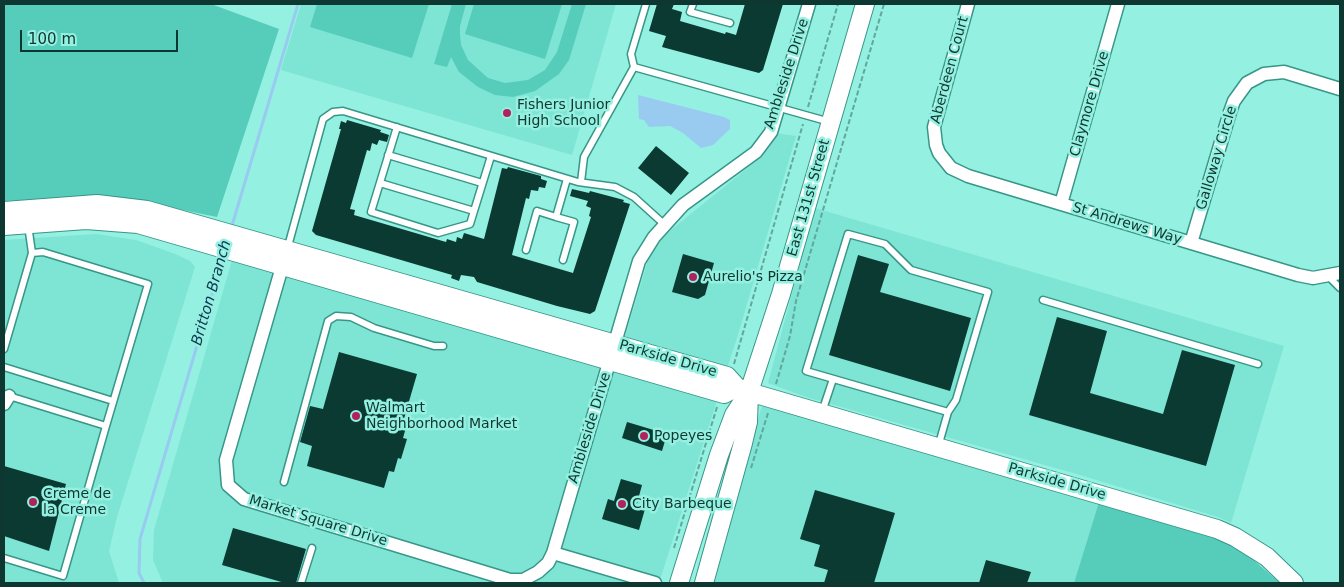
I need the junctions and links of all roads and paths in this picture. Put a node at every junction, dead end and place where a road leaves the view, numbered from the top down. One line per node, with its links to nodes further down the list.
1 (646, 4): 10 (lane)
2 (693, 4): 9 (lane)
3 (809, 4): 12 (street, Ambleside Drive)
4 (838, 4): 13 (path)
5 (865, 4): 14 (street, East 131st Street)
6 (884, 4): 46 (path)
7 (968, 4): 16 (street, Aberdeen Court)
8 (1118, 4): 23 (street, Claymore Drive)
9 (730, 23)
10 (634, 67): 12 (lane); 20 (lane)
11 (1340, 89): 30 (street, Galloway Circle)
12 (779, 108): 13 (lane); 28 (street, Ambleside Drive)
13 (806, 115): 14 (lane); 43 (path)
14 (831, 122): 45 (street, East 131st Street)
15 (397, 127): 17 (lane); 18 (lane); 33 (lane)
16 (934, 137): 23 (street, St Andrews Way)
17 (388, 155): 21 (lane); 22 (lane)
18 (491, 156): 19 (lane); 22 (lane)
19 (567, 179): 20 (lane); 27 (lane)
20 (581, 182): 28 (lane)
21 (380, 183): 25 (lane); 25 (lane)
22 (482, 183): 25 (lane)
23 (1061, 204): 30 (street, St Andrews Way)
24 (4, 211): 26 (street, Parkside Drive)
25 (474, 211)
26 (27, 216): 29 (street, Parkside Drive); 32 (lane); 33 (street, Parkside Drive)
27 (556, 217): 31 (lane); 34 (lane)
28 (665, 225): 40 (street, Ambleside Drive)
29 (4, 226)
30 (1190, 244): 35 (street, St Andrews Way)
31 (526, 250)
32 (32, 253): 39 (lane); 48 (lane)
33 (285, 257): 40 (street, Parkside Drive); 60 (street, Market Square Drive)
34 (563, 260)
35 (1334, 274): 36 (lane)
36 (1340, 288)
37 (1043, 300): 41 (lane)
38 (442, 346): 55 (lane)
39 (4, 349)
40 (613, 352): 45 (street, Parkside Drive); 57 (street, Ambleside Drive)
41 (1258, 364)
42 (4, 366): 48 (lane)
43 (733, 366)
44 (832, 379): 50 (lane); 50 (lane); 51 (lane)
45 (743, 389): 46 (street, Parkside Drive); 63 (street, East 131st Street); 64 (street, East 131st Street)
46 (772, 398): 51 (street, Parkside Drive); 54 (path)
47 (6, 400): 52 (lane)
48 (113, 401): 52 (lane)
49 (718, 404): 58 (path)
50 (948, 412): 53 (lane)
51 (822, 413): 53 (street, Parkside Drive)
52 (106, 426): 59 (lane)
53 (938, 447): 65 (street, Parkside Drive)
54 (752, 468)
55 (284, 482)
56 (312, 548): 61 (lane)
57 (553, 553): 60 (street, Ambleside Drive); 62 (street)
58 (673, 553)
59 (4, 558)
60 (530, 576)
61 (302, 583)
62 (655, 583)
63 (679, 583)
64 (704, 583)
65 (1294, 583)

